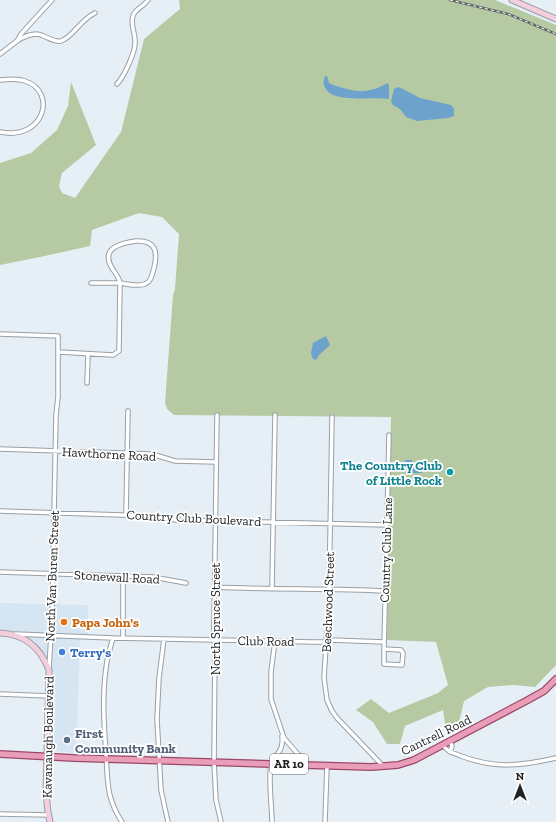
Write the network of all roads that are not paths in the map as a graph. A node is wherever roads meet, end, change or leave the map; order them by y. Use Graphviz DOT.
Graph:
graph roads {
  1 [pos="52,0"];
  2 [pos="148,0"];
  3 [pos="512,0"];
  4 [pos="95,13"];
  5 [pos="556,19"];
  6 [pos="17,41"];
  7 [pos="0,54"];
  8 [pos="0,80"];
  9 [pos="117,84"];
  10 [pos="0,132"];
  11 [pos="91,283"];
  12 [pos="120,283"];
  13 [pos="0,334"];
  14 [pos="59,352"];
  15 [pos="87,354"];
  16 [pos="87,383"];
  17 [pos="128,411"];
  18 [pos="217,415"];
  19 [pos="275,415"];
  20 [pos="332,417"];
  21 [pos="389,435"];
  22 [pos="0,449"];
  23 [pos="55,451"];
  24 [pos="127,453"];
  25 [pos="216,462"];
  26 [pos="0,511"];
  27 [pos="54,513"];
  28 [pos="126,515"];
  29 [pos="215,521"];
  30 [pos="273,522"];
  31 [pos="330,523"];
  32 [pos="387,525"];
  33 [pos="0,572"];
  34 [pos="52,574"];
  35 [pos="124,577"];
  36 [pos="186,583"];
  37 [pos="214,587"];
  38 [pos="272,589"];
  39 [pos="329,589"];
  40 [pos="385,591"];
  41 [pos="0,633"];
  42 [pos="12,634"];
  43 [pos="51,634"];
  44 [pos="113,638"];
  45 [pos="123,638"];
  46 [pos="164,639"];
  47 [pos="214,640"];
  48 [pos="274,641"];
  49 [pos="327,641"];
  50 [pos="384,642"];
  51 [pos="384,649"];
  52 [pos="49,670"];
  53 [pos="556,679"];
  54 [pos="0,694"];
  55 [pos="49,696"];
  56 [pos="282,733"];
  57 [pos="450,741"];
  58 [pos="443,745"];
  59 [pos="450,752"];
  60 [pos="0,754"];
  61 [pos="47,757"];
  62 [pos="556,758"];
  63 [pos="106,759"];
  64 [pos="159,760"];
  65 [pos="214,762"];
  66 [pos="271,763"];
  67 [pos="306,764"];
  68 [pos="327,765"];
  69 [pos="383,766"];
  70 [pos="0,814"];
  71 [pos="49,816"];
  72 [pos="50,822"];
  73 [pos="122,822"];
  74 [pos="168,822"];
  75 [pos="221,822"];
  76 [pos="272,822"];
  77 [pos="325,822"];
  1 -- 6 [label="street"];
  2 -- 9 [label="street"];
  3 -- 5 [label="street"];
  4 -- 6 [label="street"];
  6 -- 7 [label="street"];
  8 -- 10 [label="street"];
  11 -- 12 [label="street"];
  12 -- 12 [label="street"];
  12 -- 15 [label="street"];
  13 -- 14 [label="street, North Van Buren Street"];
  14 -- 15 [label="street"];
  14 -- 23 [label="street, North Van Buren Street"];
  15 -- 16 [label="street"];
  17 -- 24 [label="street"];
  18 -- 25 [label="street, North Spruce Street"];
  19 -- 30 [label="street"];
  20 -- 31 [label="street, Beechwood Street"];
  21 -- 32 [label="street, Country Club Lane"];
  22 -- 23 [label="street, Hawthorne Road"];
  23 -- 24 [label="street, Hawthorne Road"];
  23 -- 27 [label="street, North Van Buren Street"];
  24 -- 25 [label="street, Hawthorne Road"];
  24 -- 28 [label="street"];
  25 -- 29 [label="street, North Spruce Street"];
  26 -- 27 [label="street, Country Club Boulevard"];
  27 -- 28 [label="street, Country Club Boulevard"];
  27 -- 34 [label="street, North Van Buren Street"];
  28 -- 29 [label="street, Country Club Boulevard"];
  29 -- 30 [label="street, Country Club Boulevard"];
  29 -- 37 [label="street, North Spruce Street"];
  30 -- 31 [label="street, Country Club Boulevard"];
  30 -- 38 [label="street"];
  31 -- 32 [label="street, Country Club Boulevard"];
  31 -- 39 [label="street, Beechwood Street"];
  32 -- 40 [label="street, Country Club Lane"];
  33 -- 34 [label="street, Stonewall Road"];
  34 -- 35 [label="street, Stonewall Road"];
  34 -- 43 [label="street, North Van Buren Street"];
  35 -- 36 [label="street, Stonewall Road"];
  35 -- 45 [label="street"];
  37 -- 38 [label="street"];
  37 -- 47 [label="street, North Spruce Street"];
  38 -- 39 [label="street"];
  39 -- 40 [label="street"];
  39 -- 49 [label="street, Beechwood Street"];
  40 -- 50 [label="street, Country Club Lane"];
  41 -- 42 [label="street, Kavanaugh Boulevard"];
  42 -- 43 [label="street, Club Road"];
  42 -- 52 [label="street, Kavanaugh Boulevard"];
  43 -- 44 [label="street, Club Road"];
  43 -- 52 [label="street, North Van Buren Street"];
  44 -- 45 [label="street, Club Road"];
  44 -- 63 [label="street"];
  45 -- 46 [label="street, Club Road"];
  46 -- 47 [label="street, Club Road"];
  46 -- 64 [label="street"];
  47 -- 48 [label="street, Club Road"];
  47 -- 65 [label="street, North Spruce Street"];
  48 -- 49 [label="street, Club Road"];
  48 -- 56 [label="street"];
  49 -- 50 [label="street"];
  49 -- 69 [label="street, Beechwood Street"];
  50 -- 51 [label="street, Country Club Lane"];
  51 -- 51 [label="street, Country Club Lane"];
  52 -- 55 [label="street, Kavanaugh Boulevard"];
  53 -- 57 [label="main road, Cantrell Road / AR 10"];
  54 -- 55 [label="street"];
  55 -- 61 [label="street, Kavanaugh Boulevard"];
  56 -- 66 [label="street"];
  56 -- 67 [label="street"];
  57 -- 58 [label="main road, Cantrell Road / AR 10"];
  57 -- 59 [label="street"];
  58 -- 59 [label="street"];
  58 -- 69 [label="main road, Cantrell Road / AR 10"];
  59 -- 62 [label="street"];
  60 -- 61 [label="main road, Cantrell Road / AR 10"];
  61 -- 63 [label="main road, Cantrell Road / AR 10"];
  61 -- 71 [label="street, Kavanaugh Boulevard"];
  63 -- 64 [label="main road, Cantrell Road / AR 10"];
  63 -- 73 [label="street"];
  64 -- 65 [label="main road, Cantrell Road / AR 10"];
  64 -- 74 [label="street"];
  65 -- 66 [label="main road, Cantrell Road / AR 10"];
  65 -- 75 [label="street, North Spruce Street"];
  66 -- 67 [label="main road, Cantrell Road / AR 10"];
  66 -- 76 [label="street"];
  67 -- 68 [label="main road, Cantrell Road / AR 10"];
  68 -- 69 [label="main road, Cantrell Road / AR 10"];
  68 -- 77 [label="street"];
  70 -- 71 [label="street"];
  71 -- 72 [label="street, Kavanaugh Boulevard"];
}
